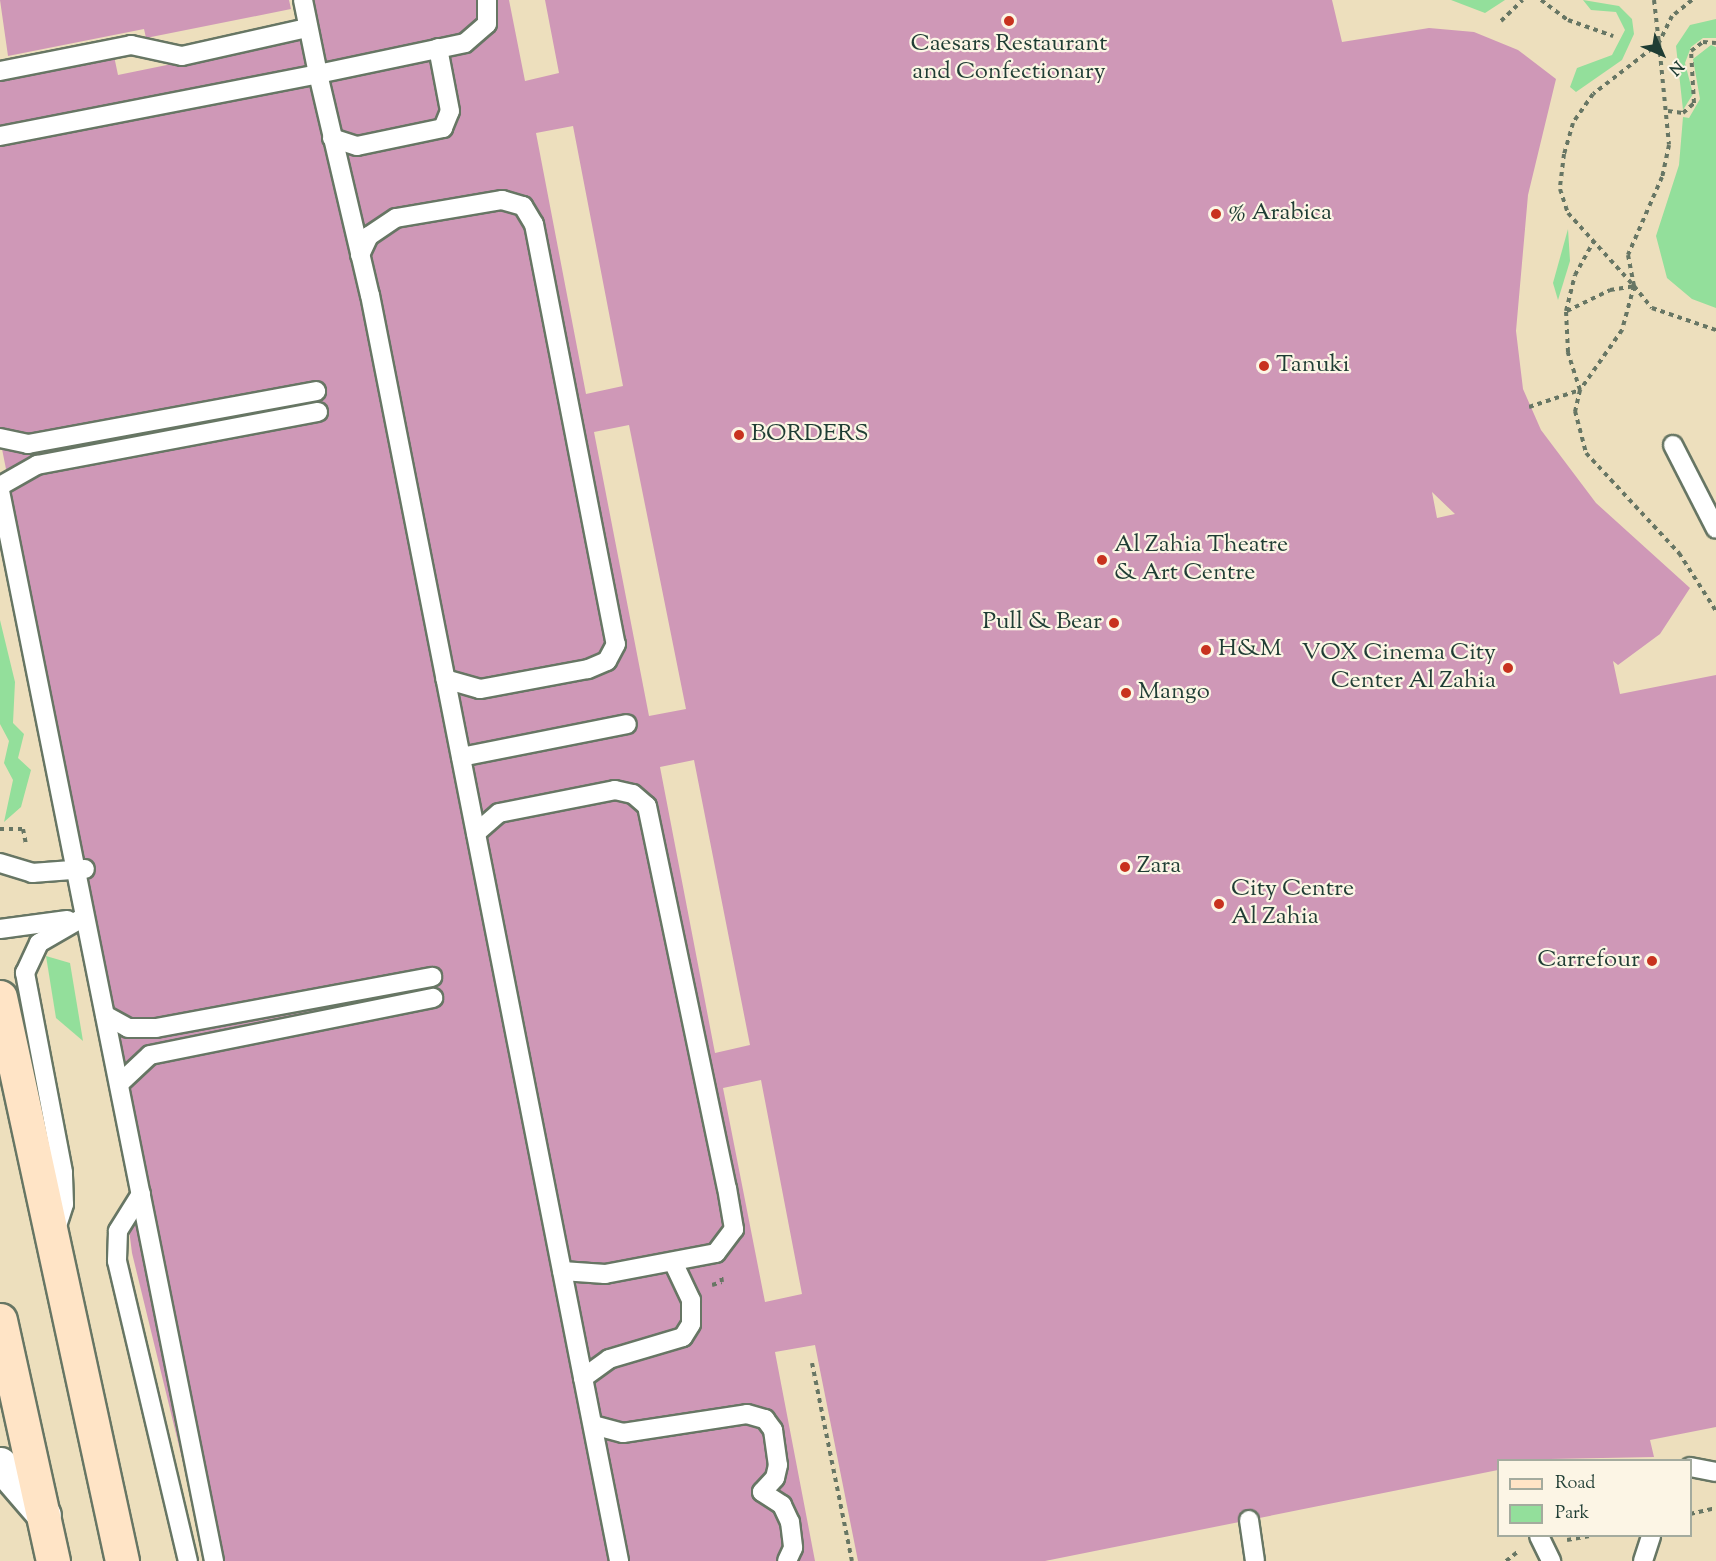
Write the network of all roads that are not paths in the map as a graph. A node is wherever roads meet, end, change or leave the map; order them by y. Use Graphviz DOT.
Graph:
graph roads {
  1 [pos="303,0"];
  2 [pos="487,0"];
  3 [pos="307,28"];
  4 [pos="438,48"];
  5 [pos="0,71"];
  6 [pos="318,74"];
  7 [pos="0,136"];
  8 [pos="332,138"];
  9 [pos="360,255"];
  10 [pos="316,391"];
  11 [pos="318,412"];
  12 [pos="0,438"];
  13 [pos="1673,445"];
  14 [pos="0,488"];
  15 [pos="1716,529"];
  16 [pos="0,542"];
  17 [pos="0,564"];
  18 [pos="445,679"];
  19 [pos="627,724"];
  20 [pos="461,757"];
  21 [pos="476,833"];
  22 [pos="0,863"];
  23 [pos="87,869"];
  24 [pos="0,929"];
  25 [pos="432,976"];
  26 [pos="0,997"];
  27 [pos="433,998"];
  28 [pos="105,1015"];
  29 [pos="119,1084"];
  30 [pos="141,1194"];
  31 [pos="54,1234"];
  32 [pos="673,1262"];
  33 [pos="562,1270"];
  34 [pos="0,1320"];
  35 [pos="583,1378"];
  36 [pos="593,1425"];
  37 [pos="0,1464"];
  38 [pos="1692,1467"];
  39 [pos="1716,1472"];
  40 [pos="44,1515"];
  41 [pos="1249,1520"];
  42 [pos="1539,1537"];
  43 [pos="1651,1537"];
  44 [pos="620,1559"];
  45 [pos="53,1561"];
  46 [pos="122,1561"];
  47 [pos="188,1561"];
  48 [pos="214,1561"];
  49 [pos="787,1561"];
  50 [pos="1256,1561"];
  51 [pos="1551,1561"];
  52 [pos="1643,1561"];
  1 -- 6 [label="lane"];
  2 -- 4 [label="lane"];
  3 -- 5 [label="lane"];
  4 -- 6 [label="lane"];
  4 -- 8 [label="lane"];
  6 -- 7 [label="lane"];
  6 -- 8 [label="lane"];
  8 -- 9 [label="lane"];
  9 -- 18 [label="lane"];
  9 -- 18 [label="lane"];
  10 -- 12 [label="lane"];
  11 -- 14 [label="lane"];
  13 -- 15 [label="lane"];
  14 -- 28 [label="lane"];
  16 -- 17 [label="lane"];
  18 -- 20 [label="lane"];
  19 -- 20 [label="lane"];
  20 -- 21 [label="lane"];
  21 -- 32 [label="lane"];
  21 -- 33 [label="lane"];
  22 -- 23 [label="lane"];
  24 -- 31 [label="lane"];
  25 -- 28 [label="lane"];
  26 -- 31 [label="street"];
  27 -- 29 [label="lane"];
  28 -- 29 [label="lane"];
  29 -- 30 [label="lane"];
  30 -- 47 [label="lane"];
  30 -- 48 [label="lane"];
  31 -- 46 [label="street"];
  32 -- 33 [label="lane"];
  32 -- 35 [label="lane"];
  33 -- 35 [label="lane"];
  34 -- 40 [label="street"];
  35 -- 36 [label="lane"];
  36 -- 44 [label="lane"];
  36 -- 49 [label="lane"];
  37 -- 40 [label="street"];
  38 -- 39 [label="lane"];
  40 -- 45 [label="street"];
  41 -- 50 [label="lane"];
  42 -- 51 [label="lane"];
  43 -- 52 [label="lane"];
}
